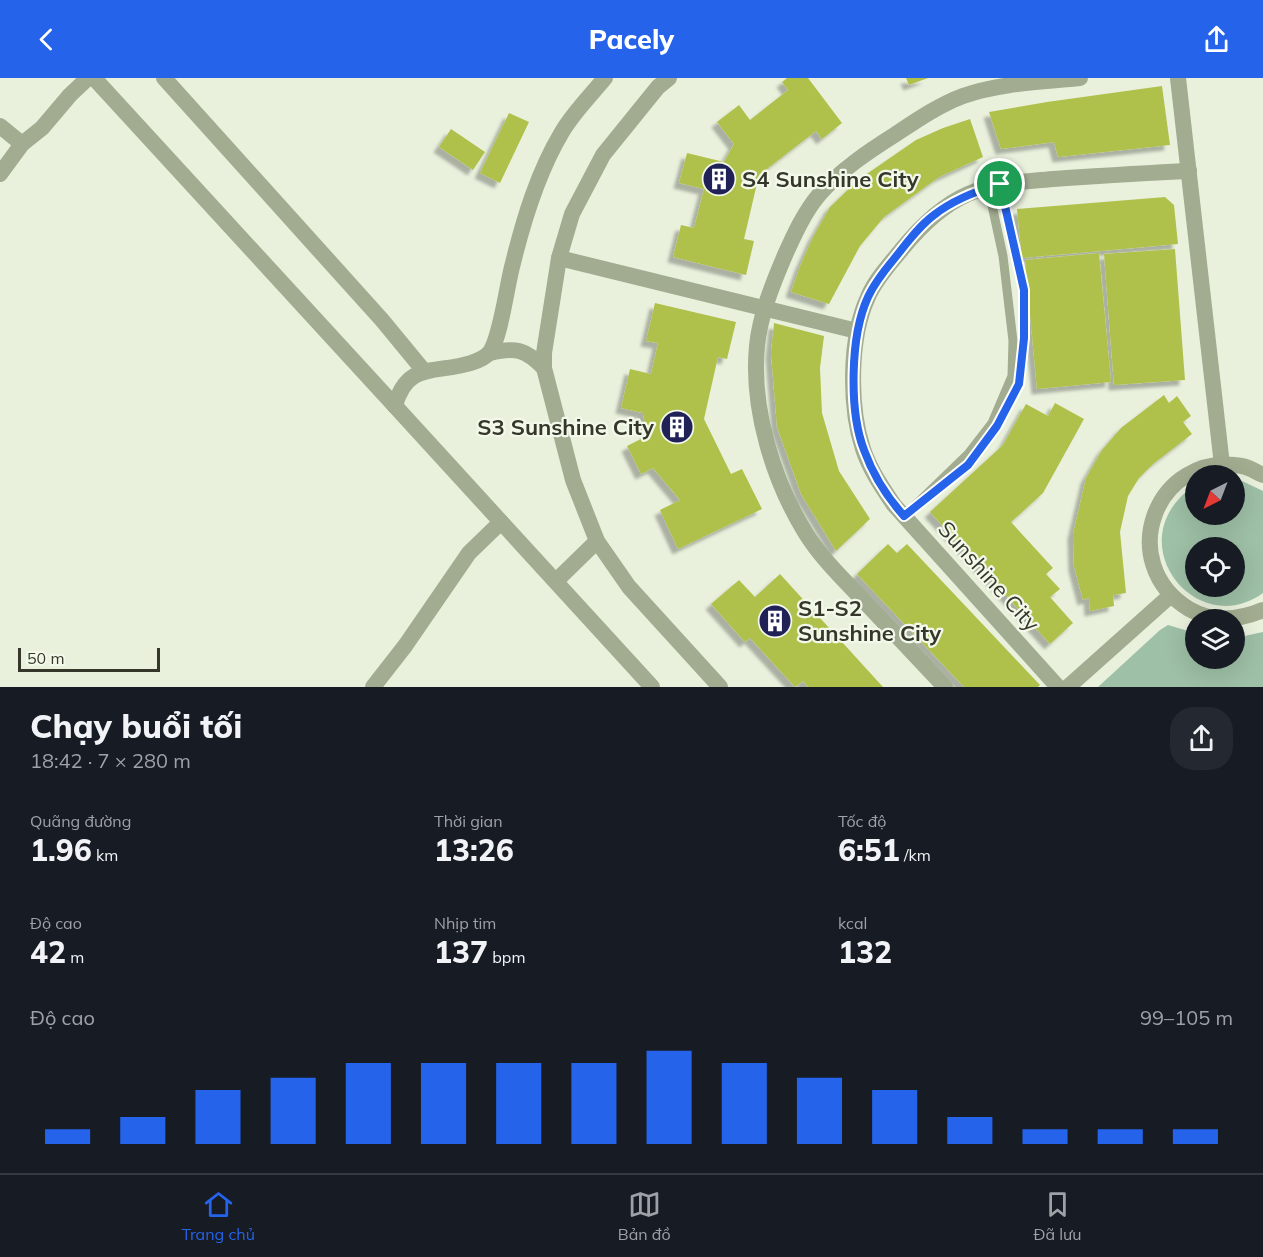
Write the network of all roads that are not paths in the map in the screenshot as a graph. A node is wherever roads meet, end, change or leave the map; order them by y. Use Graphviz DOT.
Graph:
graph roads {
  1 [pos="88,78"];
  2 [pos="94,78"];
  3 [pos="164,78"];
  4 [pos="605,78"];
  5 [pos="669,78"];
  6 [pos="1080,78"];
  7 [pos="1178,78"];
  8 [pos="0,126"];
  9 [pos="22,144"];
  10 [pos="1189,171"];
  11 [pos="0,174"];
  12 [pos="988,188"];
  13 [pos="559,258"];
  14 [pos="765,309"];
  15 [pos="857,331"];
  16 [pos="489,353"];
  17 [pos="544,368"];
  18 [pos="424,371"];
  19 [pos="395,406"];
  20 [pos="1222,465"];
  21 [pos="1245,467"];
  22 [pos="1263,475"];
  23 [pos="1185,477"];
  24 [pos="904,516"];
  25 [pos="501,522"];
  26 [pos="597,541"];
  27 [pos="556,581"];
  28 [pos="1171,595"];
  29 [pos="1263,610"];
  30 [pos="373,687"];
  31 [pos="652,687"];
  32 [pos="720,687"];
  33 [pos="945,687"];
  34 [pos="1058,687"];
  35 [pos="1068,687"];
  1 -- 9 [label="street"];
  2 -- 19 [label="street"];
  3 -- 18 [label="street"];
  4 -- 16 [label="street"];
  5 -- 13 [label="street"];
  6 -- 14 [label="street"];
  7 -- 10 [label="street"];
  8 -- 9 [label="street"];
  9 -- 11 [label="street"];
  10 -- 12 [label="street, Sunshine City"];
  10 -- 20 [label="street"];
  12 -- 15 [label="street, Sunshine City"];
  12 -- 24 [label="lane"];
  13 -- 14 [label="street"];
  13 -- 17 [label="street"];
  14 -- 15 [label="street"];
  14 -- 33 [label="street"];
  15 -- 24 [label="street, Sunshine City"];
  16 -- 17 [label="street"];
  16 -- 18 [label="street"];
  17 -- 26 [label="street"];
  18 -- 19 [label="street"];
  19 -- 25 [label="street"];
  21 -- 22 [label="street"];
  23 -- 28 [label="street"];
  24 -- 34 [label="street, Sunshine City"];
  25 -- 27 [label="street"];
  25 -- 30 [label="street"];
  26 -- 27 [label="street"];
  26 -- 32 [label="street"];
  27 -- 31 [label="street"];
  28 -- 29 [label="street"];
  28 -- 35 [label="street"];
}
